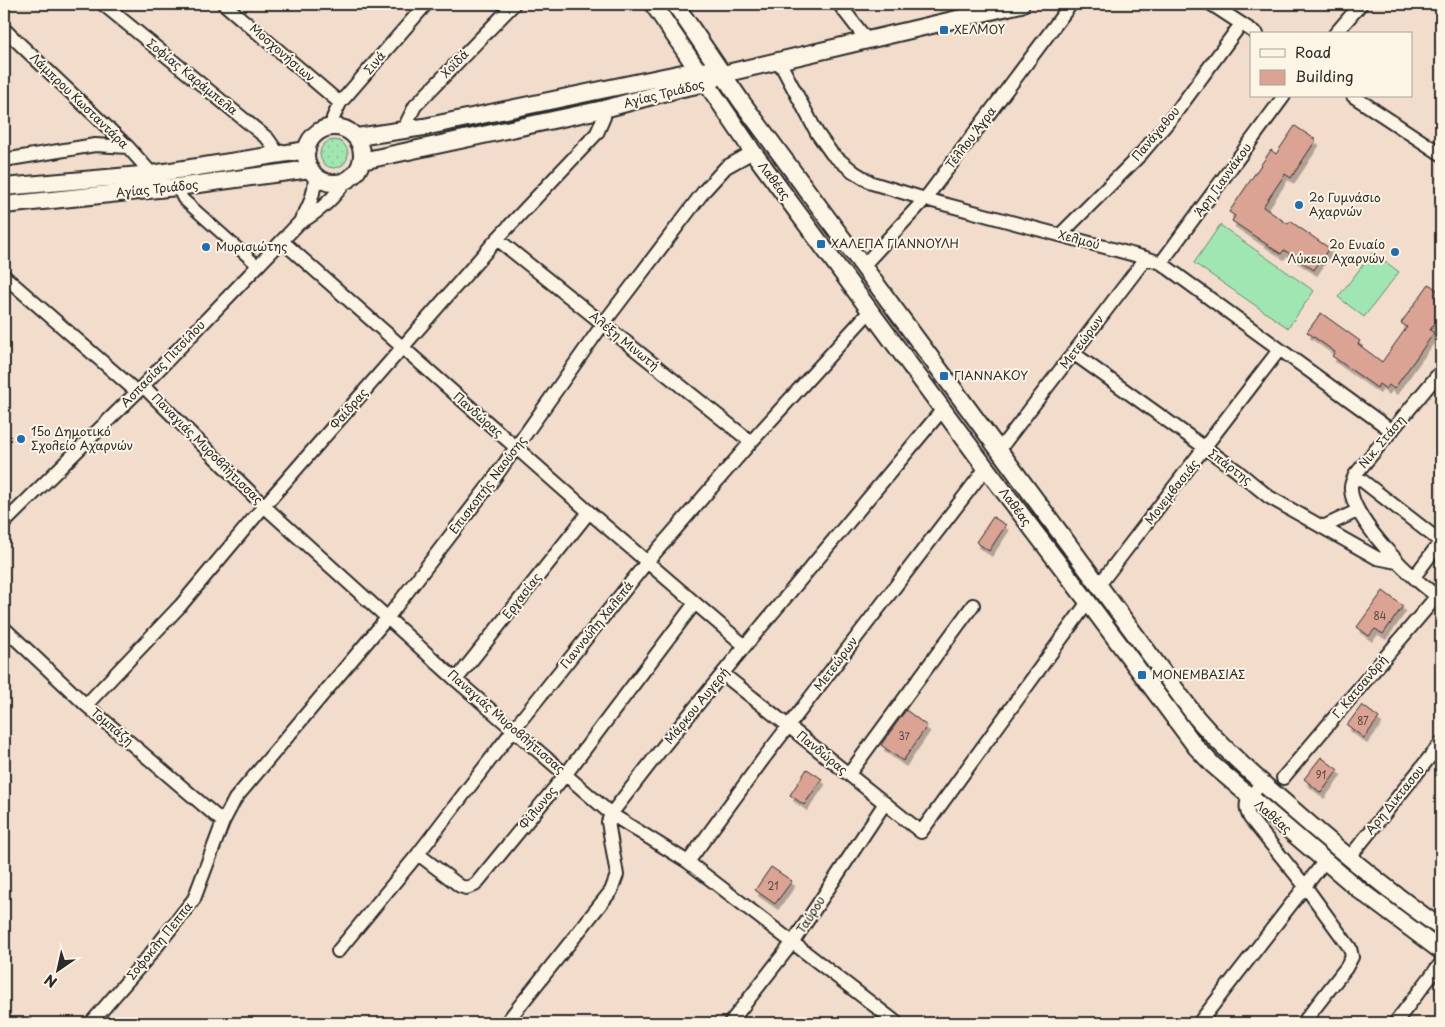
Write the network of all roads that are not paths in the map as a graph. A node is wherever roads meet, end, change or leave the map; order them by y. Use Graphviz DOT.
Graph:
graph roads {
  1 [pos="103,4"];
  2 [pos="224,4"];
  3 [pos="426,4"];
  4 [pos="514,4"];
  5 [pos="653,4"];
  6 [pos="675,4"];
  7 [pos="839,4"];
  8 [pos="1021,4"];
  9 [pos="1071,4"];
  10 [pos="1211,4"];
  11 [pos="1361,4"];
  12 [pos="1242,24"];
  13 [pos="4,29"];
  14 [pos="1254,32"];
  15 [pos="1337,32"];
  16 [pos="866,39"];
  17 [pos="779,61"];
  18 [pos="698,70"];
  19 [pos="723,74"];
  20 [pos="708,83"];
  21 [pos="1283,98"];
  22 [pos="1356,98"];
  23 [pos="340,103"];
  24 [pos="604,109"];
  25 [pos="333,126"];
  26 [pos="407,130"];
  27 [pos="357,137"];
  28 [pos="128,147"];
  29 [pos="306,150"];
  30 [pos="753,152"];
  31 [pos="276,154"];
  32 [pos="1441,154"];
  33 [pos="4,160"];
  34 [pos="362,161"];
  35 [pos="174,171"];
  36 [pos="312,172"];
  37 [pos="152,174"];
  38 [pos="346,180"];
  39 [pos="4,187"];
  40 [pos="178,187"];
  41 [pos="925,200"];
  42 [pos="4,205"];
  43 [pos="298,223"];
  44 [pos="1060,235"];
  45 [pos="497,239"];
  46 [pos="282,241"];
  47 [pos="1146,258"];
  48 [pos="1161,263"];
  49 [pos="258,266"];
  50 [pos="864,266"];
  51 [pos="4,276"];
  52 [pos="870,311"];
  53 [pos="603,324"];
  54 [pos="402,348"];
  55 [pos="1279,350"];
  56 [pos="1073,353"];
  57 [pos="1441,371"];
  58 [pos="140,389"];
  59 [pos="943,409"];
  60 [pos="1392,431"];
  61 [pos="751,442"];
  62 [pos="516,448"];
  63 [pos="1205,448"];
  64 [pos="999,450"];
  65 [pos="986,468"];
  66 [pos="1355,475"];
  67 [pos="264,506"];
  68 [pos="1357,511"];
  69 [pos="589,512"];
  70 [pos="4,523"];
  71 [pos="1323,527"];
  72 [pos="1441,541"];
  73 [pos="647,562"];
  74 [pos="1397,562"];
  75 [pos="1414,576"];
  76 [pos="1099,585"];
  77 [pos="1439,597"];
  78 [pos="1088,602"];
  79 [pos="695,603"];
  80 [pos="973,605"];
  81 [pos="388,617"];
  82 [pos="4,628"];
  83 [pos="745,646"];
  84 [pos="723,674"];
  85 [pos="456,680"];
  86 [pos="86,705"];
  87 [pos="788,726"];
  88 [pos="513,730"];
  89 [pos="1441,743"];
  90 [pos="566,774"];
  91 [pos="849,774"];
  92 [pos="1283,778"];
  93 [pos="1262,783"];
  94 [pos="1250,797"];
  95 [pos="885,803"];
  96 [pos="611,814"];
  97 [pos="223,822"];
  98 [pos="418,854"];
  99 [pos="1349,858"];
  100 [pos="688,862"];
  101 [pos="1324,862"];
  102 [pos="1305,886"];
  103 [pos="1441,928"];
  104 [pos="793,942"];
  105 [pos="338,951"];
  106 [pos="1441,951"];
  107 [pos="1441,963"];
  108 [pos="91,1023"];
  109 [pos="506,1023"];
  110 [pos="730,1023"];
  111 [pos="898,1023"];
  112 [pos="1199,1023"];
  113 [pos="1303,1023"];
  114 [pos="1395,1023"];
  1 -- 31 [label="street, Σοφίας Καράμπελα"];
  2 -- 23 [label="street, Μοσχονήσιων"];
  3 -- 23 [label="street, Σινά"];
  4 -- 26 [label="street, Χοϊδά"];
  5 -- 18 [label="street, Λαθέας"];
  6 -- 19 [label="street, Λαθέας"];
  7 -- 16 [label="street"];
  8 -- 16 [label="street, Αγίας Τριάδος"];
  9 -- 41 [label="street, Τέλλου Άγρα"];
  10 -- 12 [label="street"];
  11 -- 15 [label="street"];
  12 -- 14 [label="street"];
  12 -- 44 [label="street, Πανάγαθου"];
  13 -- 28 [label="street, Λάμπρου Κωσταντάρα"];
  16 -- 17 [label="street, Αγίας Τριάδος"];
  17 -- 19 [label="street, Αγίας Τριάδος"];
  17 -- 41 [label="street, Χελμού"];
  18 -- 19 [label="street"];
  18 -- 20 [label="street, Λαθέας"];
  18 -- 26 [label="street, Αγίας Τριάδος"];
  19 -- 20 [label="street, Αγίας Τριάδος"];
  19 -- 50 [label="street, Λαθέας"];
  20 -- 24 [label="street, Αγίας Τριάδος"];
  20 -- 30 [label="street, Λαθέας"];
  21 -- 48 [label="street, Άρη Γιαννάκου"];
  22 -- 32 [label="street"];
  23 -- 25 [label="street, Σινά"];
  24 -- 34 [label="street, Αγίας Τριάδος"];
  24 -- 45 [label="street, Φαίδρας"];
  25 -- 27 [label="street"];
  25 -- 29 [label="street"];
  26 -- 27 [label="street, Αγίας Τριάδος"];
  27 -- 34 [label="street"];
  28 -- 33 [label="street"];
  28 -- 37 [label="street, Λάμπρου Κωσταντάρα"];
  29 -- 31 [label="street, Αγίας Τριάδος"];
  29 -- 36 [label="street"];
  30 -- 52 [label="street, Λαθέας"];
  30 -- 53 [label="street, Επισκοπής Ναούσης"];
  31 -- 35 [label="street, Αγίας Τριάδος"];
  34 -- 38 [label="street"];
  35 -- 37 [label="street, Αγίας Τριάδος"];
  35 -- 40 [label="street"];
  36 -- 38 [label="street, Αγίας Τριάδος"];
  36 -- 40 [label="street, Αγίας Τριάδος"];
  36 -- 43 [label="street, Ασπασίας Πιτσίλου"];
  37 -- 39 [label="street, Αγίας Τριάδος"];
  38 -- 43 [label="street, Ασπασίας Πιτσίλου"];
  40 -- 42 [label="street, Αγίας Τριάδος"];
  40 -- 49 [label="street"];
  41 -- 44 [label="street, Χελμού"];
  41 -- 50 [label="street, Τέλλου Άγρα"];
  43 -- 46 [label="street, Ασπασίας Πιτσίλου"];
  44 -- 47 [label="street, Χελμού"];
  45 -- 53 [label="street, Αλέξη Μινωτή"];
  45 -- 54 [label="street, Φαίδρας"];
  46 -- 49 [label="street, Ασπασίας Πιτσίλου"];
  46 -- 54 [label="street, Πανδώρας"];
  47 -- 48 [label="street, Χελμού"];
  47 -- 56 [label="street, Μετεώρων"];
  48 -- 55 [label="street, Χελμού"];
  49 -- 58 [label="street, Ασπασίας Πιτσίλου"];
  50 -- 64 [label="street, Λαθέας"];
  51 -- 58 [label="street, Παναγιάς Μυροβλήτισσας"];
  52 -- 59 [label="street, Λαθέας"];
  52 -- 61 [label="street, Γιαννούλη Χαλεπά"];
  53 -- 61 [label="street, Αλέξη Μινωτή"];
  53 -- 62 [label="street, Επισκοπής Ναούσης"];
  54 -- 62 [label="street, Πανδώρας"];
  54 -- 67 [label="street, Φαίδρας"];
  55 -- 60 [label="street, Χελμού"];
  55 -- 63 [label="street, Μονεμβασιάς"];
  56 -- 63 [label="street, Σπάρτης"];
  56 -- 64 [label="street, Μετεώρων"];
  57 -- 60 [label="street, Νικ. Στάση"];
  58 -- 67 [label="street, Παναγιάς Μυροβλήτισσας"];
  58 -- 70 [label="street, Ασπασίας Πιτσίλου"];
  59 -- 65 [label="street, Λαθέας"];
  59 -- 83 [label="street, Μάρκου Αυγερή"];
  60 -- 66 [label="street, Νικ. Στάση"];
  61 -- 73 [label="street, Γιαννούλη Χαλεπά"];
  62 -- 69 [label="street, Πανδώρας"];
  62 -- 81 [label="street, Επισκοπής Ναούσης"];
  63 -- 71 [label="street, Σπάρτης"];
  63 -- 76 [label="street, Μονεμβασιάς"];
  64 -- 76 [label="street, Λαθέας"];
  65 -- 78 [label="street, Λαθέας"];
  65 -- 87 [label="street, Μετεώρων"];
  66 -- 68 [label="street"];
  66 -- 72 [label="street, Νικ. Στάση"];
  67 -- 81 [label="street, Παναγιάς Μυροβλήτισσας"];
  67 -- 86 [label="street, Φαίδρας"];
  68 -- 71 [label="street"];
  68 -- 74 [label="street"];
  69 -- 73 [label="street, Πανδώρας"];
  69 -- 85 [label="street, Εργασίας"];
  71 -- 74 [label="street, Σπάρτης"];
  72 -- 75 [label="street"];
  73 -- 79 [label="street, Πανδώρας"];
  73 -- 88 [label="street, Γιαννούλη Χαλεπά"];
  74 -- 75 [label="street"];
  75 -- 77 [label="street"];
  76 -- 93 [label="street, Λαθέας"];
  77 -- 92 [label="street, Γ. Κατσανδρή"];
  78 -- 94 [label="street, Λαθέας"];
  78 -- 95 [label="street, Πανδώρας"];
  79 -- 83 [label="street, Πανδώρας"];
  79 -- 90 [label="street, Φίλωνος"];
  80 -- 91 [label="street"];
  81 -- 85 [label="street, Παναγιάς Μυροβλήτισσας"];
  81 -- 97 [label="street, Επισκοπής Ναούσης"];
  82 -- 86 [label="street, Τομπάζη"];
  83 -- 84 [label="street, Μάρκου Αυγερή"];
  84 -- 87 [label="street, Πανδώρας"];
  84 -- 96 [label="street, Μάρκου Αυγερή"];
  85 -- 88 [label="street, Παναγιάς Μυροβλήτισσας"];
  86 -- 97 [label="street, Τομπάζη"];
  87 -- 91 [label="street, Πανδώρας"];
  87 -- 100 [label="street, Μετεώρων"];
  88 -- 90 [label="street, Παναγιάς Μυροβλήτισσας"];
  88 -- 98 [label="street, Γιαννούλη Χαλεπά"];
  89 -- 99 [label="street, Αρη Δικτασου"];
  90 -- 96 [label="street, Παναγιάς Μυροβλήτισσας"];
  90 -- 98 [label="street, Φίλωνος"];
  91 -- 95 [label="street, Πανδώρας"];
  93 -- 94 [label="street"];
  93 -- 99 [label="street, Λαθέας"];
  94 -- 101 [label="street, Λαθέας"];
  94 -- 102 [label="street"];
  95 -- 104 [label="street, Ταύρου"];
  96 -- 100 [label="street, Παναγιάς Μυροβλήτισσας"];
  96 -- 109 [label="street"];
  97 -- 108 [label="street, Σοφοκλη Πεππα"];
  98 -- 105 [label="street, Γιαννούλη Χαλεπά"];
  99 -- 103 [label="street, Λαθέας"];
  100 -- 104 [label="street, Παναγιάς Μυροβλήτισσας"];
  101 -- 102 [label="street"];
  101 -- 106 [label="street, Λαθέας"];
  102 -- 112 [label="street"];
  102 -- 113 [label="street"];
  104 -- 110 [label="street, Ταύρου"];
  104 -- 111 [label="street, Παναγιάς Μυροβλήτισσας"];
  107 -- 114 [label="street"];
}
